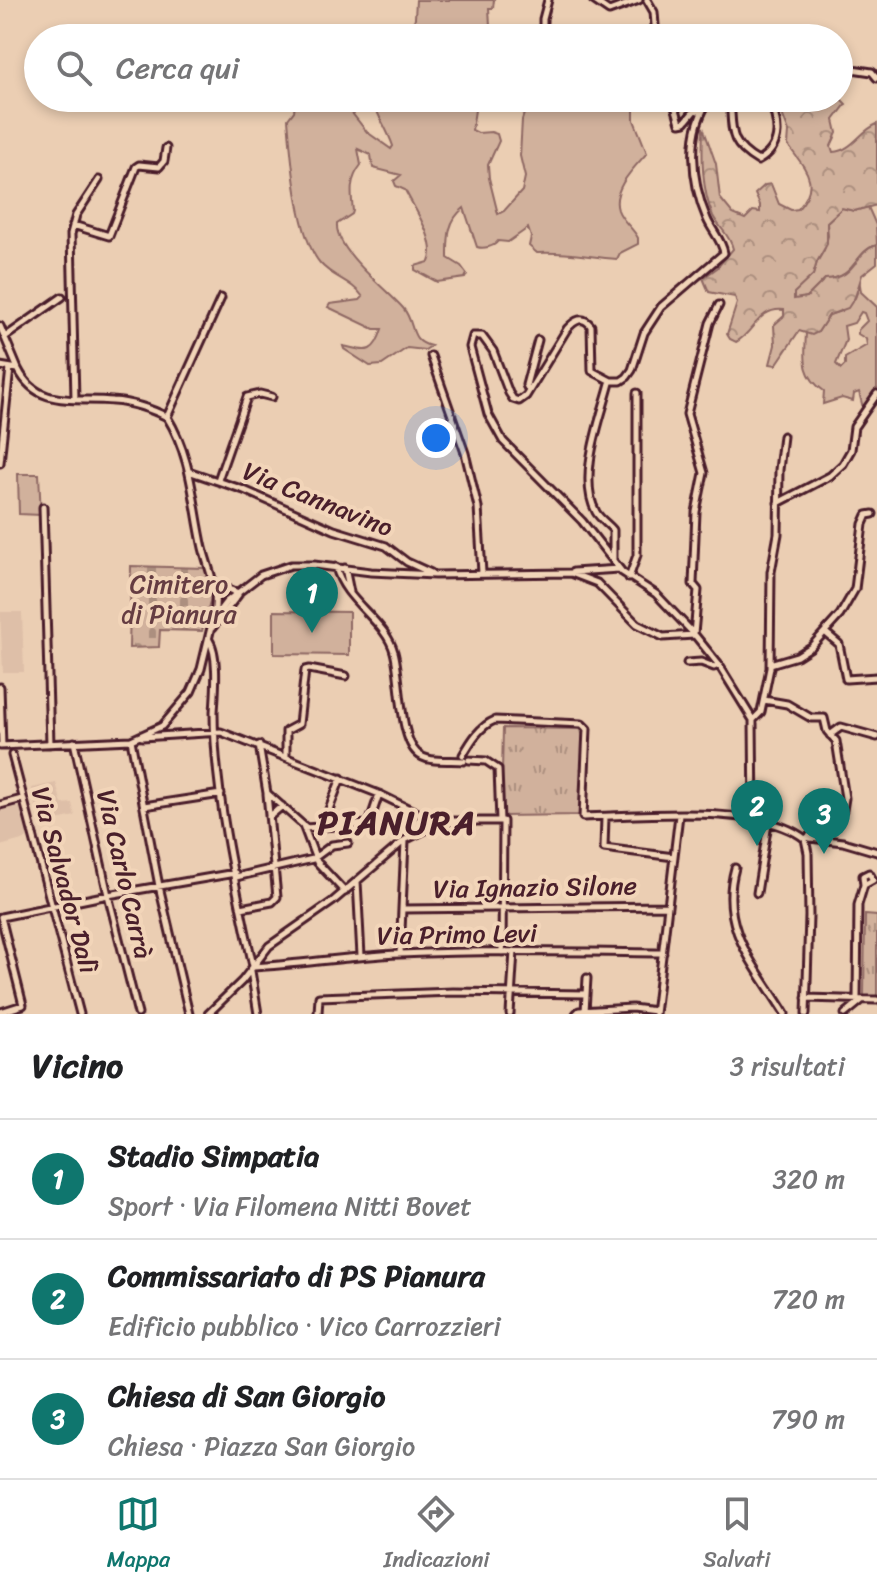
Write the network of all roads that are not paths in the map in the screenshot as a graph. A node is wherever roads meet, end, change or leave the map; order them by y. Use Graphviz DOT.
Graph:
graph roads {
  1 [pos="548,0"];
  2 [pos="593,0"];
  3 [pos="639,0"];
  4 [pos="647,0"];
  5 [pos="543,24"];
  6 [pos="655,24"];
  7 [pos="853,69"];
  8 [pos="877,78"];
  9 [pos="677,112"];
  10 [pos="693,112"];
  11 [pos="701,112"];
  12 [pos="730,112"];
  13 [pos="775,112"];
  14 [pos="166,148"];
  15 [pos="99,180"];
  16 [pos="73,225"];
  17 [pos="62,297"];
  18 [pos="221,298"];
  19 [pos="719,305"];
  20 [pos="0,326"];
  21 [pos="5,337"];
  22 [pos="538,340"];
  23 [pos="431,356"];
  24 [pos="0,366"];
  25 [pos="10,368"];
  26 [pos="18,369"];
  27 [pos="610,383"];
  28 [pos="529,391"];
  29 [pos="637,393"];
  30 [pos="877,394"];
  31 [pos="3,396"];
  32 [pos="272,397"];
  33 [pos="75,399"];
  34 [pos="167,417"];
  35 [pos="783,436"];
  36 [pos="0,463"];
  37 [pos="190,472"];
  38 [pos="218,480"];
  39 [pos="778,503"];
  40 [pos="43,507"];
  41 [pos="873,514"];
  42 [pos="613,560"];
  43 [pos="336,567"];
  44 [pos="345,568"];
  45 [pos="620,569"];
  46 [pos="482,573"];
  47 [pos="571,573"];
  48 [pos="435,575"];
  49 [pos="629,578"];
  50 [pos="213,583"];
  51 [pos="237,593"];
  52 [pos="350,593"];
  53 [pos="217,595"];
  54 [pos="226,602"];
  55 [pos="215,620"];
  56 [pos="826,633"];
  57 [pos="695,634"];
  58 [pos="208,640"];
  59 [pos="687,663"];
  60 [pos="770,664"];
  61 [pos="719,665"];
  62 [pos="346,676"];
  63 [pos="877,677"];
  64 [pos="0,687"];
  65 [pos="764,700"];
  66 [pos="753,720"];
  67 [pos="152,731"];
  68 [pos="215,731"];
  69 [pos="830,735"];
  70 [pos="140,737"];
  71 [pos="159,737"];
  72 [pos="877,737"];
  73 [pos="131,740"];
  74 [pos="74,742"];
  75 [pos="50,744"];
  76 [pos="259,745"];
  77 [pos="1,746"];
  78 [pos="12,755"];
  79 [pos="286,756"];
  80 [pos="465,758"];
  81 [pos="341,778"];
  82 [pos="267,793"];
  83 [pos="221,794"];
  84 [pos="379,794"];
  85 [pos="22,799"];
  86 [pos="0,805"];
  87 [pos="144,806"];
  88 [pos="282,806"];
  89 [pos="679,815"];
  90 [pos="269,817"];
  91 [pos="605,817"];
  92 [pos="754,819"];
  93 [pos="502,821"];
  94 [pos="765,822"];
  95 [pos="438,823"];
  96 [pos="323,825"];
  97 [pos="304,828"];
  98 [pos="805,839"];
  99 [pos="405,840"];
  100 [pos="348,843"];
  101 [pos="877,852"];
  102 [pos="674,857"];
  103 [pos="316,858"];
  104 [pos="276,868"];
  105 [pos="735,868"];
  106 [pos="235,875"];
  107 [pos="357,881"];
  108 [pos="864,885"];
  109 [pos="159,886"];
  110 [pos="345,892"];
  111 [pos="757,893"];
  112 [pos="108,895"];
  113 [pos="51,906"];
  114 [pos="668,906"];
  115 [pos="241,908"];
  116 [pos="502,908"];
  117 [pos="403,909"];
  118 [pos="514,951"];
  119 [pos="502,952"];
  120 [pos="663,953"];
  121 [pos="400,954"];
  122 [pos="361,956"];
  123 [pos="252,969"];
  124 [pos="587,978"];
  125 [pos="511,992"];
  126 [pos="586,994"];
  127 [pos="806,998"];
  128 [pos="860,999"];
  129 [pos="877,1000"];
  130 [pos="585,1011"];
  131 [pos="1,1012"];
  132 [pos="655,1012"];
  133 [pos="318,1013"];
  134 [pos="80,1014"];
  135 [pos="138,1014"];
  136 [pos="189,1014"];
  137 [pos="208,1014"];
  138 [pos="258,1014"];
  139 [pos="510,1014"];
  140 [pos="576,1014"];
  141 [pos="785,1014"];
  142 [pos="806,1014"];
  143 [pos="845,1014"];
  1 -- 5 [label="street"];
  2 -- 3 [label="street"];
  4 -- 6 [label="street"];
  7 -- 8 [label="street"];
  9 -- 10 [label="street"];
  11 -- 28 [label="street"];
  12 -- 13 [label="street"];
  14 -- 16 [label="street"];
  15 -- 16 [label="street"];
  16 -- 33 [label="street"];
  17 -- 21 [label="street"];
  18 -- 34 [label="street"];
  19 -- 57 [label="street"];
  20 -- 21 [label="street"];
  21 -- 26 [label="street"];
  22 -- 28 [label="street"];
  23 -- 46 [label="street"];
  24 -- 25 [label="street"];
  25 -- 26 [label="street"];
  25 -- 31 [label="street"];
  26 -- 33 [label="street"];
  27 -- 42 [label="street"];
  28 -- 42 [label="street"];
  29 -- 49 [label="street"];
  30 -- 39 [label="street"];
  31 -- 36 [label="street"];
  32 -- 38 [label="street"];
  33 -- 34 [label="street"];
  34 -- 37 [label="street"];
  35 -- 39 [label="street"];
  37 -- 38 [label="street, Via Cannavino"];
  37 -- 50 [label="street"];
  38 -- 48 [label="street, Via Cannavino"];
  39 -- 60 [label="street"];
  40 -- 75 [label="street"];
  41 -- 56 [label="street"];
  42 -- 45 [label="street"];
  43 -- 44 [label="street"];
  43 -- 51 [label="street"];
  43 -- 52 [label="street"];
  44 -- 48 [label="street"];
  44 -- 52 [label="street"];
  45 -- 47 [label="street"];
  45 -- 49 [label="street"];
  46 -- 47 [label="street"];
  46 -- 48 [label="street"];
  47 -- 57 [label="street"];
  49 -- 57 [label="street"];
  50 -- 51 [label="street"];
  50 -- 53 [label="street"];
  51 -- 54 [label="street"];
  51 -- 55 [label="street"];
  52 -- 80 [label="street"];
  53 -- 54 [label="street"];
  53 -- 55 [label="street"];
  54 -- 55 [label="street"];
  55 -- 58 [label="street"];
  56 -- 60 [label="street"];
  56 -- 63 [label="street"];
  57 -- 61 [label="street"];
  58 -- 67 [label="street"];
  58 -- 68 [label="street"];
  59 -- 61 [label="street"];
  60 -- 65 [label="street"];
  61 -- 66 [label="street"];
  62 -- 79 [label="street"];
  64 -- 77 [label="street"];
  65 -- 66 [label="street"];
  65 -- 69 [label="street"];
  66 -- 92 [label="street"];
  67 -- 70 [label="street"];
  67 -- 71 [label="street"];
  68 -- 71 [label="street"];
  68 -- 76 [label="street"];
  68 -- 83 [label="street"];
  69 -- 72 [label="street"];
  69 -- 98 [label="street"];
  70 -- 71 [label="street"];
  70 -- 73 [label="street"];
  73 -- 74 [label="street"];
  73 -- 87 [label="street"];
  74 -- 75 [label="street"];
  74 -- 112 [label="street, Via Carlo Carrà"];
  75 -- 77 [label="street"];
  76 -- 79 [label="street"];
  76 -- 82 [label="street"];
  78 -- 85 [label="street, Via Salvador Dalì"];
  79 -- 81 [label="street"];
  80 -- 91 [label="street"];
  80 -- 93 [label="street"];
  81 -- 84 [label="street"];
  81 -- 96 [label="street"];
  82 -- 88 [label="street"];
  82 -- 90 [label="street"];
  83 -- 87 [label="street"];
  83 -- 106 [label="street"];
  84 -- 95 [label="street"];
  84 -- 96 [label="street"];
  85 -- 86 [label="street"];
  85 -- 113 [label="street, Via Salvador Dalì"];
  87 -- 109 [label="street"];
  88 -- 90 [label="street"];
  88 -- 97 [label="street"];
  89 -- 91 [label="street"];
  89 -- 92 [label="street"];
  89 -- 102 [label="street"];
  90 -- 104 [label="street"];
  91 -- 102 [label="street"];
  92 -- 94 [label="street"];
  93 -- 95 [label="street"];
  93 -- 116 [label="street"];
  94 -- 98 [label="street"];
  94 -- 111 [label="street"];
  95 -- 99 [label="street"];
  96 -- 97 [label="street"];
  97 -- 103 [label="street"];
  98 -- 101 [label="street"];
  98 -- 127 [label="street"];
  99 -- 107 [label="street"];
  99 -- 117 [label="street"];
  100 -- 103 [label="street"];
  102 -- 114 [label="street"];
  103 -- 104 [label="street"];
  103 -- 110 [label="street"];
  104 -- 106 [label="street"];
  104 -- 115 [label="street"];
  105 -- 141 [label="street"];
  106 -- 109 [label="street"];
  106 -- 115 [label="street"];
  107 -- 110 [label="street"];
  107 -- 122 [label="street"];
  108 -- 128 [label="street"];
  109 -- 112 [label="street"];
  109 -- 136 [label="street"];
  110 -- 123 [label="street"];
  112 -- 113 [label="street"];
  112 -- 135 [label="street, Via Carlo Carrà"];
  113 -- 131 [label="street"];
  113 -- 134 [label="street, Via Salvador Dalì"];
  114 -- 116 [label="street, Via Ignazio Silone"];
  114 -- 120 [label="street"];
  115 -- 123 [label="street"];
  116 -- 117 [label="street, Via Ignazio Silone"];
  116 -- 119 [label="street"];
  117 -- 121 [label="street"];
  118 -- 119 [label="street, Via Primo Levi"];
  118 -- 120 [label="street, Via Primo Levi"];
  118 -- 125 [label="street"];
  119 -- 121 [label="street, Via Primo Levi"];
  120 -- 132 [label="street"];
  121 -- 122 [label="street, Via Primo Levi"];
  122 -- 123 [label="street, Via Primo Levi"];
  123 -- 137 [label="street"];
  123 -- 138 [label="street"];
  124 -- 126 [label="street"];
  125 -- 126 [label="street"];
  125 -- 133 [label="street"];
  125 -- 139 [label="street"];
  126 -- 130 [label="street"];
  127 -- 128 [label="street"];
  127 -- 142 [label="street"];
  128 -- 129 [label="street"];
  128 -- 143 [label="street"];
  130 -- 132 [label="street"];
  130 -- 140 [label="street"];
}
